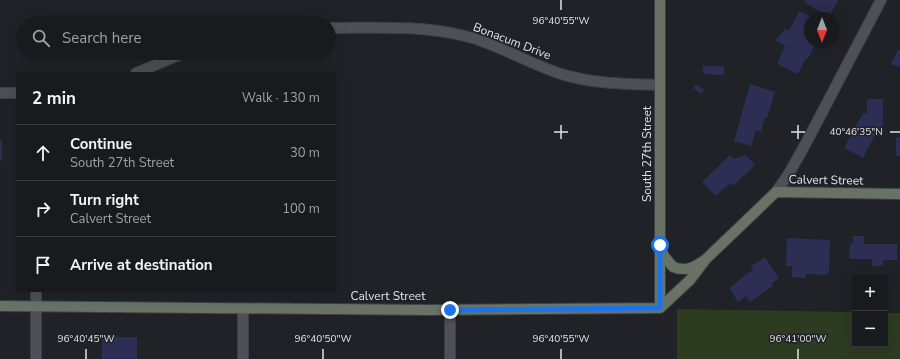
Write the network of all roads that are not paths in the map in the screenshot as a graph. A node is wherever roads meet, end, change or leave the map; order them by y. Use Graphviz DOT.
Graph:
graph roads {
  1 [pos="660,0"];
  2 [pos="881,0"];
  3 [pos="336,28"];
  4 [pos="167,60"];
  5 [pos="138,72"];
  6 [pos="660,85"];
  7 [pos="0,93"];
  8 [pos="16,93"];
  9 [pos="776,192"];
  10 [pos="900,194"];
  11 [pos="660,245"];
  12 [pos="706,259"];
  13 [pos="36,292"];
  14 [pos="0,306"];
  15 [pos="36,307"];
  16 [pos="243,308"];
  17 [pos="660,308"];
  18 [pos="450,310"];
  19 [pos="36,359"];
  20 [pos="243,359"];
  21 [pos="450,359"];
  1 -- 6 [label="street, South 27th Street"];
  2 -- 9 [label="street"];
  3 -- 6 [label="street, Bonacum Drive"];
  4 -- 5 [label="street"];
  6 -- 11 [label="street, South 27th Street"];
  7 -- 8 [label="street"];
  9 -- 10 [label="street, Calvert Street"];
  9 -- 12 [label="street, Calvert Street"];
  11 -- 12 [label="street, Calvert Street"];
  11 -- 17 [label="street, South 27th Street"];
  12 -- 17 [label="street, Calvert Street"];
  13 -- 15 [label="street"];
  14 -- 15 [label="street, Calvert Street"];
  15 -- 16 [label="street, Calvert Street"];
  15 -- 19 [label="street"];
  16 -- 18 [label="street, Calvert Street"];
  16 -- 20 [label="street"];
  17 -- 18 [label="street, Calvert Street"];
  18 -- 21 [label="street"];
}
